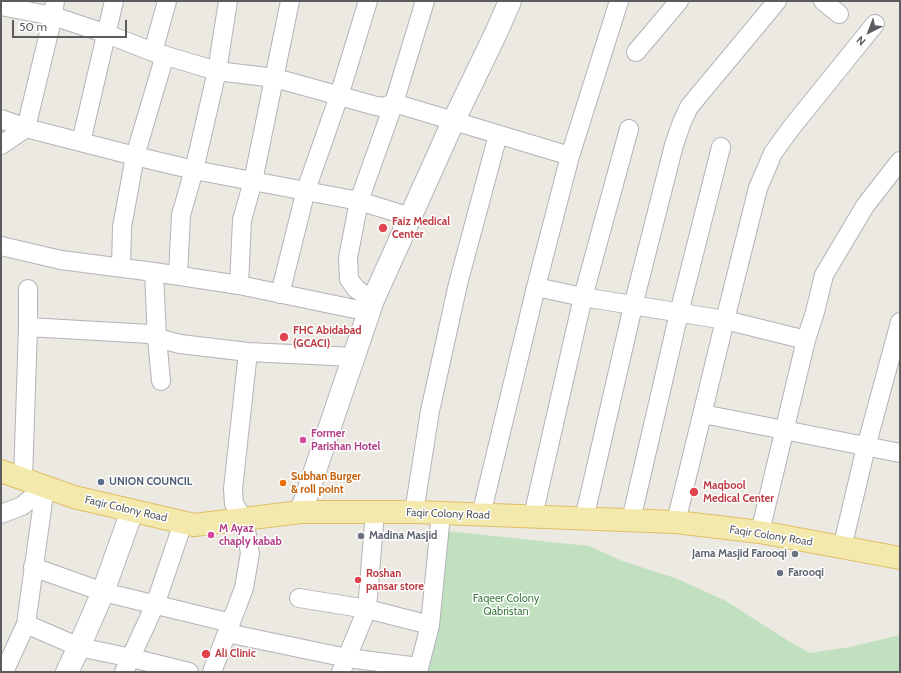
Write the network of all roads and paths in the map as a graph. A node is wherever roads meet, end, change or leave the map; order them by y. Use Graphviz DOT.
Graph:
graph roads {
  1 [pos="114,1"];
  2 [pos="168,1"];
  3 [pos="228,1"];
  4 [pos="290,1"];
  5 [pos="368,1"];
  6 [pos="425,1"];
  7 [pos="510,1"];
  8 [pos="619,1"];
  9 [pos="679,1"];
  10 [pos="777,1"];
  11 [pos="823,1"];
  12 [pos="1,6"];
  13 [pos="54,9"];
  14 [pos="839,14"];
  15 [pos="875,24"];
  16 [pos="107,34"];
  17 [pos="636,52"];
  18 [pos="159,54"];
  19 [pos="217,71"];
  20 [pos="275,78"];
  21 [pos="339,96"];
  22 [pos="394,103"];
  23 [pos="1,119"];
  24 [pos="453,122"];
  25 [pos="26,128"];
  26 [pos="629,128"];
  27 [pos="498,135"];
  28 [pos="81,142"];
  29 [pos="1,146"];
  30 [pos="721,147"];
  31 [pos="135,156"];
  32 [pos="570,156"];
  33 [pos="900,161"];
  34 [pos="194,170"];
  35 [pos="254,181"];
  36 [pos="306,190"];
  37 [pos="360,201"];
  38 [pos="411,217"];
  39 [pos="1,246"];
  40 [pos="121,267"];
  41 [pos="154,272"];
  42 [pos="178,276"];
  43 [pos="239,285"];
  44 [pos="536,287"];
  45 [pos="28,290"];
  46 [pos="280,294"];
  47 [pos="583,297"];
  48 [pos="371,306"];
  49 [pos="633,306"];
  50 [pos="679,313"];
  51 [pos="725,320"];
  52 [pos="900,322"];
  53 [pos="28,327"];
  54 [pos="157,338"];
  55 [pos="806,340"];
  56 [pos="248,352"];
  57 [pos="354,357"];
  58 [pos="162,381"];
  59 [pos="703,414"];
  60 [pos="785,430"];
  61 [pos="866,447"];
  62 [pos="900,453"];
  63 [pos="1,471"];
  64 [pos="24,479"];
  65 [pos="45,487"];
  66 [pos="132,511"];
  67 [pos="301,512"];
  68 [pos="376,512"];
  69 [pos="414,512"];
  70 [pos="1,514"];
  71 [pos="442,514"];
  72 [pos="481,515"];
  73 [pos="533,516"];
  74 [pos="584,518"];
  75 [pos="244,519"];
  76 [pos="631,520"];
  77 [pos="676,522"];
  78 [pos="183,523"];
  79 [pos="760,532"];
  80 [pos="842,548"];
  81 [pos="900,558"];
  82 [pos="33,567"];
  83 [pos="102,592"];
  84 [pos="299,598"];
  85 [pos="155,605"];
  86 [pos="366,609"];
  87 [pos="26,624"];
  88 [pos="430,625"];
  89 [pos="229,628"];
  90 [pos="79,647"];
  91 [pos="128,665"];
  92 [pos="344,665"];
  93 [pos="418,669"];
  94 [pos="4,672"];
  95 [pos="67,672"];
  96 [pos="189,672"];
  97 [pos="212,672"];
  1 -- 16 [label="street"];
  2 -- 18 [label="street"];
  3 -- 19 [label="street"];
  4 -- 20 [label="street"];
  5 -- 21 [label="street"];
  6 -- 22 [label="street"];
  7 -- 24 [label="main road"];
  8 -- 32 [label="street"];
  9 -- 17 [label="street"];
  10 -- 49 [label="street"];
  11 -- 14 [label="street"];
  12 -- 13 [label="street"];
  13 -- 16 [label="street"];
  13 -- 25 [label="street"];
  15 -- 51 [label="street"];
  16 -- 18 [label="street"];
  16 -- 28 [label="street"];
  18 -- 19 [label="street"];
  18 -- 31 [label="street"];
  19 -- 20 [label="street"];
  19 -- 34 [label="street"];
  20 -- 21 [label="street"];
  20 -- 35 [label="street"];
  21 -- 22 [label="street"];
  21 -- 36 [label="street"];
  22 -- 24 [label="street"];
  22 -- 37 [label="street"];
  23 -- 25 [label="street"];
  24 -- 27 [label="street"];
  24 -- 38 [label="main road"];
  25 -- 28 [label="street"];
  25 -- 29 [label="street"];
  26 -- 47 [label="street"];
  27 -- 32 [label="street"];
  27 -- 69 [label="street"];
  28 -- 31 [label="street"];
  30 -- 50 [label="street"];
  31 -- 34 [label="street"];
  31 -- 40 [label="street"];
  32 -- 44 [label="street"];
  33 -- 55 [label="street"];
  34 -- 35 [label="street"];
  34 -- 42 [label="street"];
  35 -- 36 [label="street"];
  35 -- 43 [label="street"];
  36 -- 37 [label="street"];
  36 -- 46 [label="street"];
  37 -- 38 [label="street"];
  37 -- 48 [label="street"];
  38 -- 48 [label="main road"];
  39 -- 40 [label="street"];
  40 -- 41 [label="street"];
  41 -- 42 [label="street"];
  41 -- 54 [label="street"];
  42 -- 43 [label="street"];
  43 -- 46 [label="street"];
  44 -- 47 [label="street"];
  44 -- 72 [label="street"];
  45 -- 53 [label="street"];
  46 -- 48 [label="street"];
  47 -- 49 [label="street"];
  47 -- 73 [label="street"];
  48 -- 57 [label="main road"];
  49 -- 50 [label="street"];
  49 -- 74 [label="street"];
  50 -- 51 [label="street"];
  50 -- 76 [label="street"];
  51 -- 55 [label="street"];
  51 -- 59 [label="street"];
  52 -- 61 [label="street"];
  53 -- 54 [label="street"];
  53 -- 64 [label="street"];
  54 -- 56 [label="street"];
  54 -- 58 [label="street"];
  55 -- 60 [label="street"];
  56 -- 57 [label="street"];
  56 -- 75 [label="street"];
  57 -- 67 [label="main road"];
  59 -- 60 [label="street"];
  59 -- 77 [label="street"];
  60 -- 61 [label="street"];
  60 -- 79 [label="street"];
  61 -- 62 [label="street"];
  61 -- 80 [label="street"];
  63 -- 64 [label="main road, Faqir Colony Road"];
  64 -- 65 [label="main road, Faqir Colony Road"];
  65 -- 66 [label="main road, Faqir Colony Road"];
  65 -- 70 [label="street"];
  65 -- 82 [label="street"];
  66 -- 78 [label="main road, Faqir Colony Road"];
  66 -- 83 [label="main road"];
  67 -- 68 [label="main road, Faqir Colony Road"];
  67 -- 75 [label="main road, Faqir Colony Road"];
  68 -- 69 [label="main road, Faqir Colony Road"];
  68 -- 86 [label="street"];
  69 -- 71 [label="main road, Faqir Colony Road"];
  71 -- 72 [label="main road, Faqir Colony Road"];
  71 -- 88 [label="street"];
  72 -- 73 [label="main road, Faqir Colony Road"];
  73 -- 74 [label="main road, Faqir Colony Road"];
  74 -- 76 [label="main road, Faqir Colony Road"];
  75 -- 78 [label="main road, Faqir Colony Road"];
  75 -- 89 [label="street"];
  76 -- 77 [label="main road, Faqir Colony Road"];
  77 -- 79 [label="main road, Faqir Colony Road"];
  78 -- 85 [label="street"];
  79 -- 80 [label="main road, Faqir Colony Road"];
  80 -- 81 [label="main road, Faqir Colony Road"];
  82 -- 83 [label="street"];
  82 -- 87 [label="street"];
  83 -- 85 [label="street"];
  83 -- 90 [label="main road"];
  84 -- 86 [label="street"];
  85 -- 89 [label="street"];
  85 -- 91 [label="street"];
  86 -- 88 [label="street"];
  86 -- 92 [label="street"];
  87 -- 90 [label="street"];
  87 -- 94 [label="street"];
  88 -- 93 [label="street"];
  89 -- 92 [label="street"];
  89 -- 97 [label="street"];
  90 -- 91 [label="street"];
  90 -- 95 [label="main road"];
  91 -- 96 [label="street"];
  92 -- 93 [label="street"];
}
